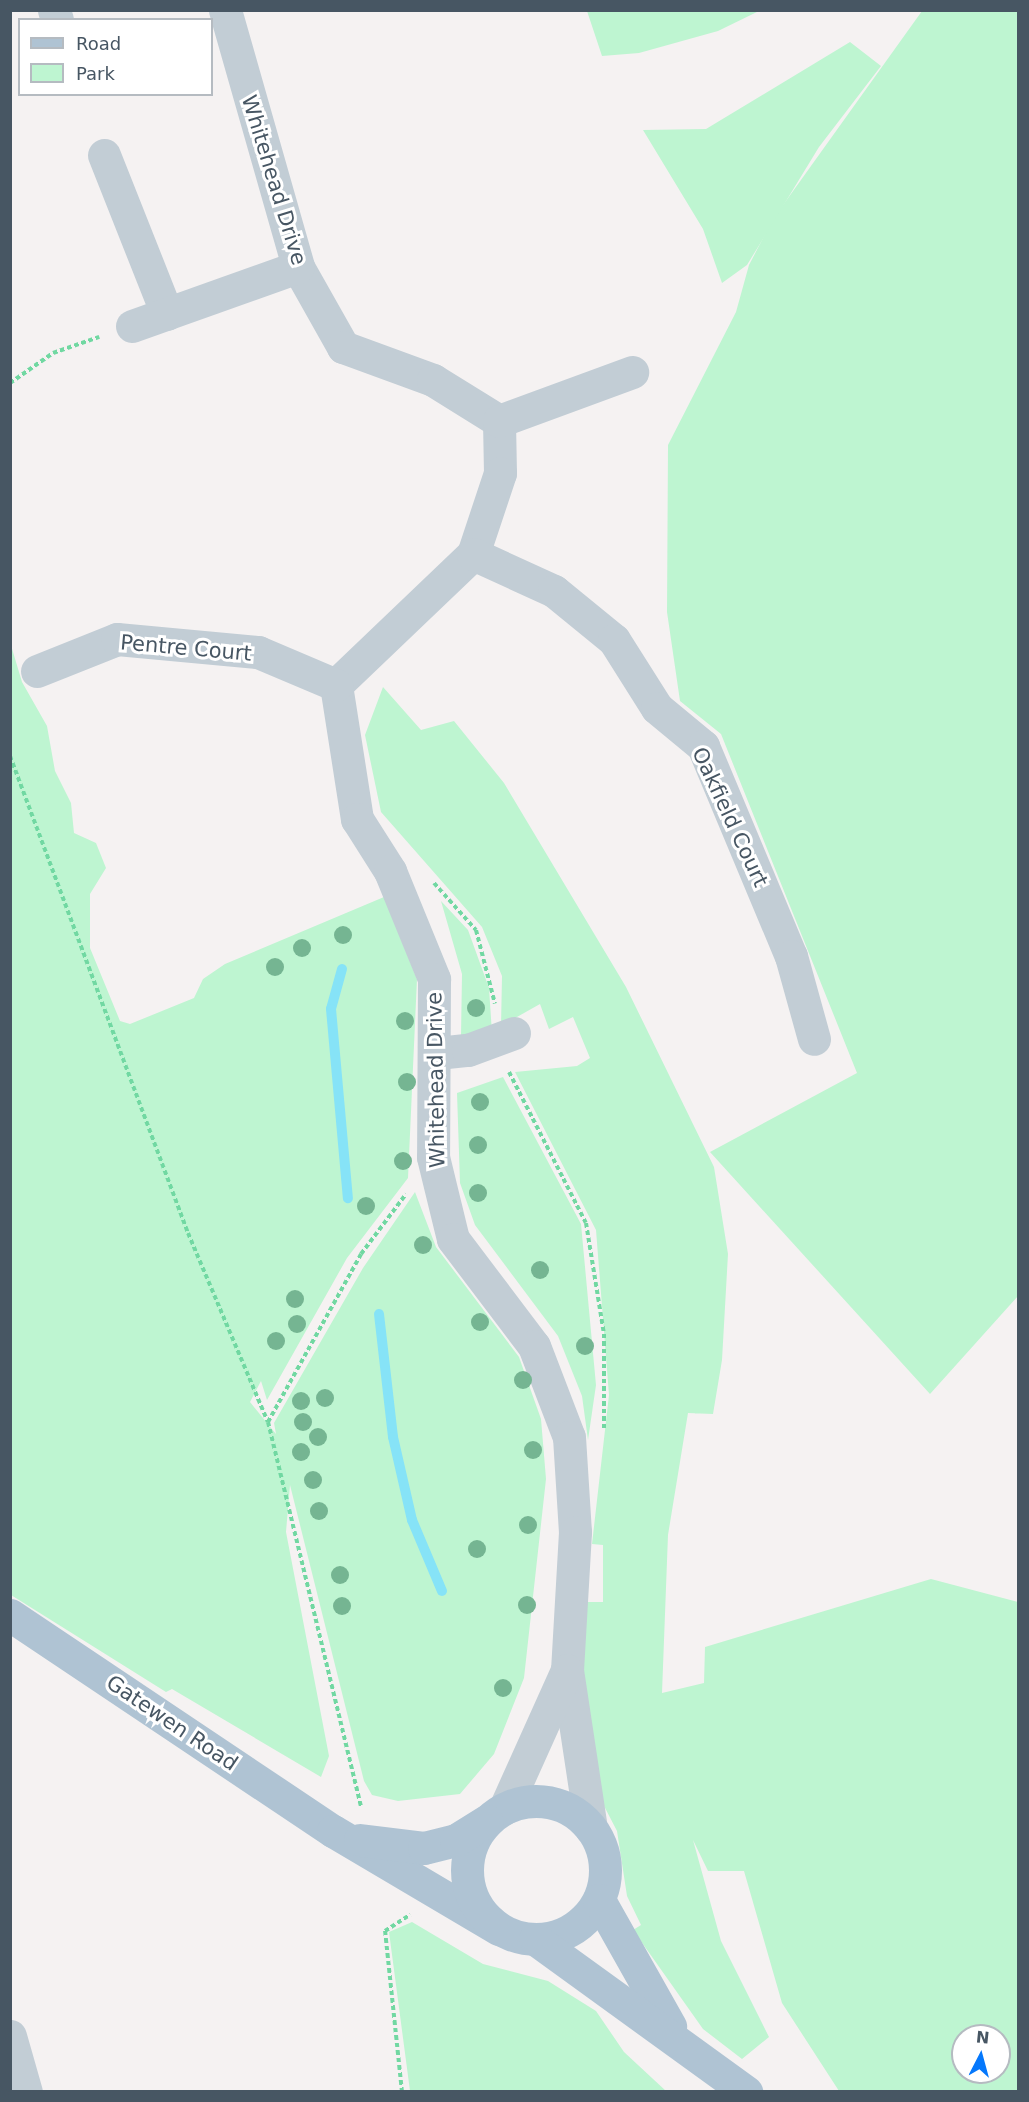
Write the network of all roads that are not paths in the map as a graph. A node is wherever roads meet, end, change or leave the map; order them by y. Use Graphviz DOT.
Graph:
graph roads {
  1 [pos="225,10"];
  2 [pos="104,155"];
  3 [pos="298,267"];
  4 [pos="167,314"];
  5 [pos="132,326"];
  6 [pos="632,372"];
  7 [pos="499,421"];
  8 [pos="473,554"];
  9 [pos="37,671"];
  10 [pos="336,685"];
  11 [pos="505,1035"];
  12 [pos="814,1039"];
  13 [pos="437,1053"];
  14 [pos="10,1615"];
  15 [pos="567,1670"];
  16 [pos="496,1815"];
  17 [pos="591,1828"];
  18 [pos="333,1831"];
  19 [pos="599,1900"];
  20 [pos="499,1929"];
  21 [pos="535,1939"];
  22 [pos="10,2036"];
  23 [pos="677,2037"];
  24 [pos="26,2091"];
  25 [pos="746,2091"];
  1 -- 3 [label="street, Whitehead Drive"];
  2 -- 4 [label="street"];
  3 -- 4 [label="street"];
  3 -- 7 [label="street, Whitehead Drive"];
  4 -- 5 [label="street"];
  6 -- 7 [label="street"];
  7 -- 8 [label="street"];
  8 -- 10 [label="street"];
  8 -- 12 [label="street, Oakfield Court"];
  9 -- 10 [label="street, Pentre Court"];
  10 -- 13 [label="street, Whitehead Drive"];
  11 -- 13 [label="street"];
  13 -- 15 [label="street, Whitehead Drive"];
  14 -- 18 [label="main road, Gatewen Road"];
  15 -- 16 [label="street, Whitehead Drive"];
  15 -- 17 [label="street, Whitehead Drive"];
  16 -- 17 [label="main road, Gatewen Road"];
  16 -- 18 [label="main road, Gatewen Road"];
  16 -- 20 [label="main road"];
  17 -- 19 [label="main road, Gatewen Road"];
  18 -- 20 [label="main road, Gatewen Road"];
  19 -- 21 [label="main road"];
  19 -- 23 [label="main road, Gatewen Road"];
  20 -- 21 [label="main road, Gatewen Road"];
  21 -- 23 [label="main road, Gatewen Road"];
  22 -- 24 [label="street"];
  23 -- 25 [label="main road, Gatewen Road"];
}
